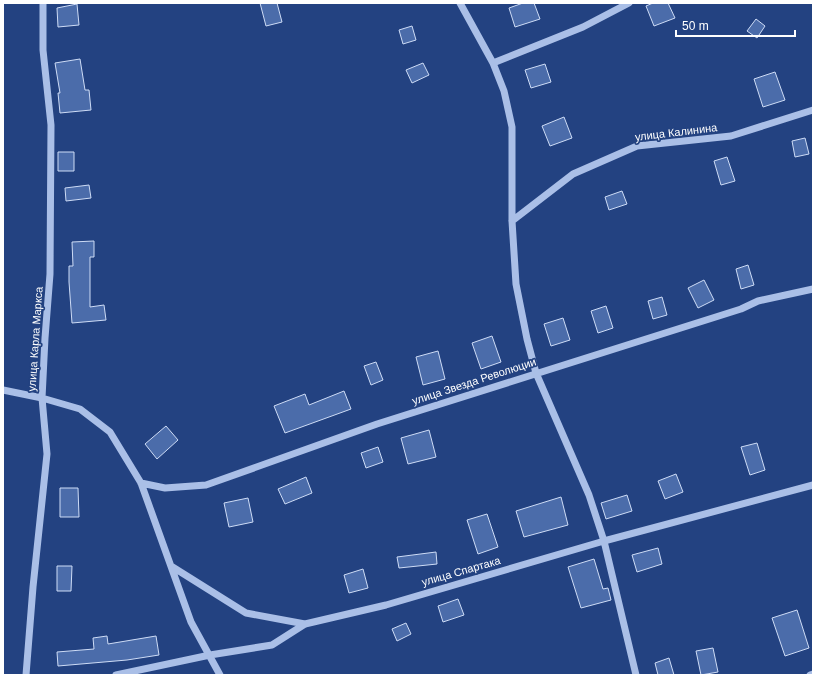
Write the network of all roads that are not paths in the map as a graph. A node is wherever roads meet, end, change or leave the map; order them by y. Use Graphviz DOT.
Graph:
graph roads {
  1 [pos="43,3"];
  2 [pos="460,3"];
  3 [pos="629,3"];
  4 [pos="493,63"];
  5 [pos="813,110"];
  6 [pos="512,222"];
  7 [pos="813,289"];
  8 [pos="536,373"];
  9 [pos="3,390"];
  10 [pos="42,398"];
  11 [pos="141,483"];
  12 [pos="813,485"];
  13 [pos="604,541"];
  14 [pos="171,566"];
  15 [pos="305,624"];
  16 [pos="210,655"];
  17 [pos="26,675"];
  18 [pos="116,675"];
  19 [pos="220,675"];
  20 [pos="636,675"];
  1 -- 10 [label="street, улица Карла Маркса"];
  2 -- 4 [label="street"];
  3 -- 4 [label="street"];
  4 -- 6 [label="street"];
  5 -- 6 [label="street, улица Калинина"];
  6 -- 8 [label="street"];
  7 -- 8 [label="street, улица Звезда Революции"];
  8 -- 11 [label="street, улица Звезда Революции"];
  8 -- 13 [label="street"];
  9 -- 10 [label="street"];
  10 -- 11 [label="street"];
  10 -- 17 [label="street, улица Карла Маркса"];
  11 -- 14 [label="street"];
  12 -- 13 [label="street, улица Спартака"];
  13 -- 15 [label="street, улица Спартака"];
  13 -- 20 [label="street"];
  14 -- 15 [label="street"];
  14 -- 16 [label="street"];
  15 -- 16 [label="street, улица Спартака"];
  16 -- 18 [label="street, улица Спартака"];
  16 -- 19 [label="street"];
}
